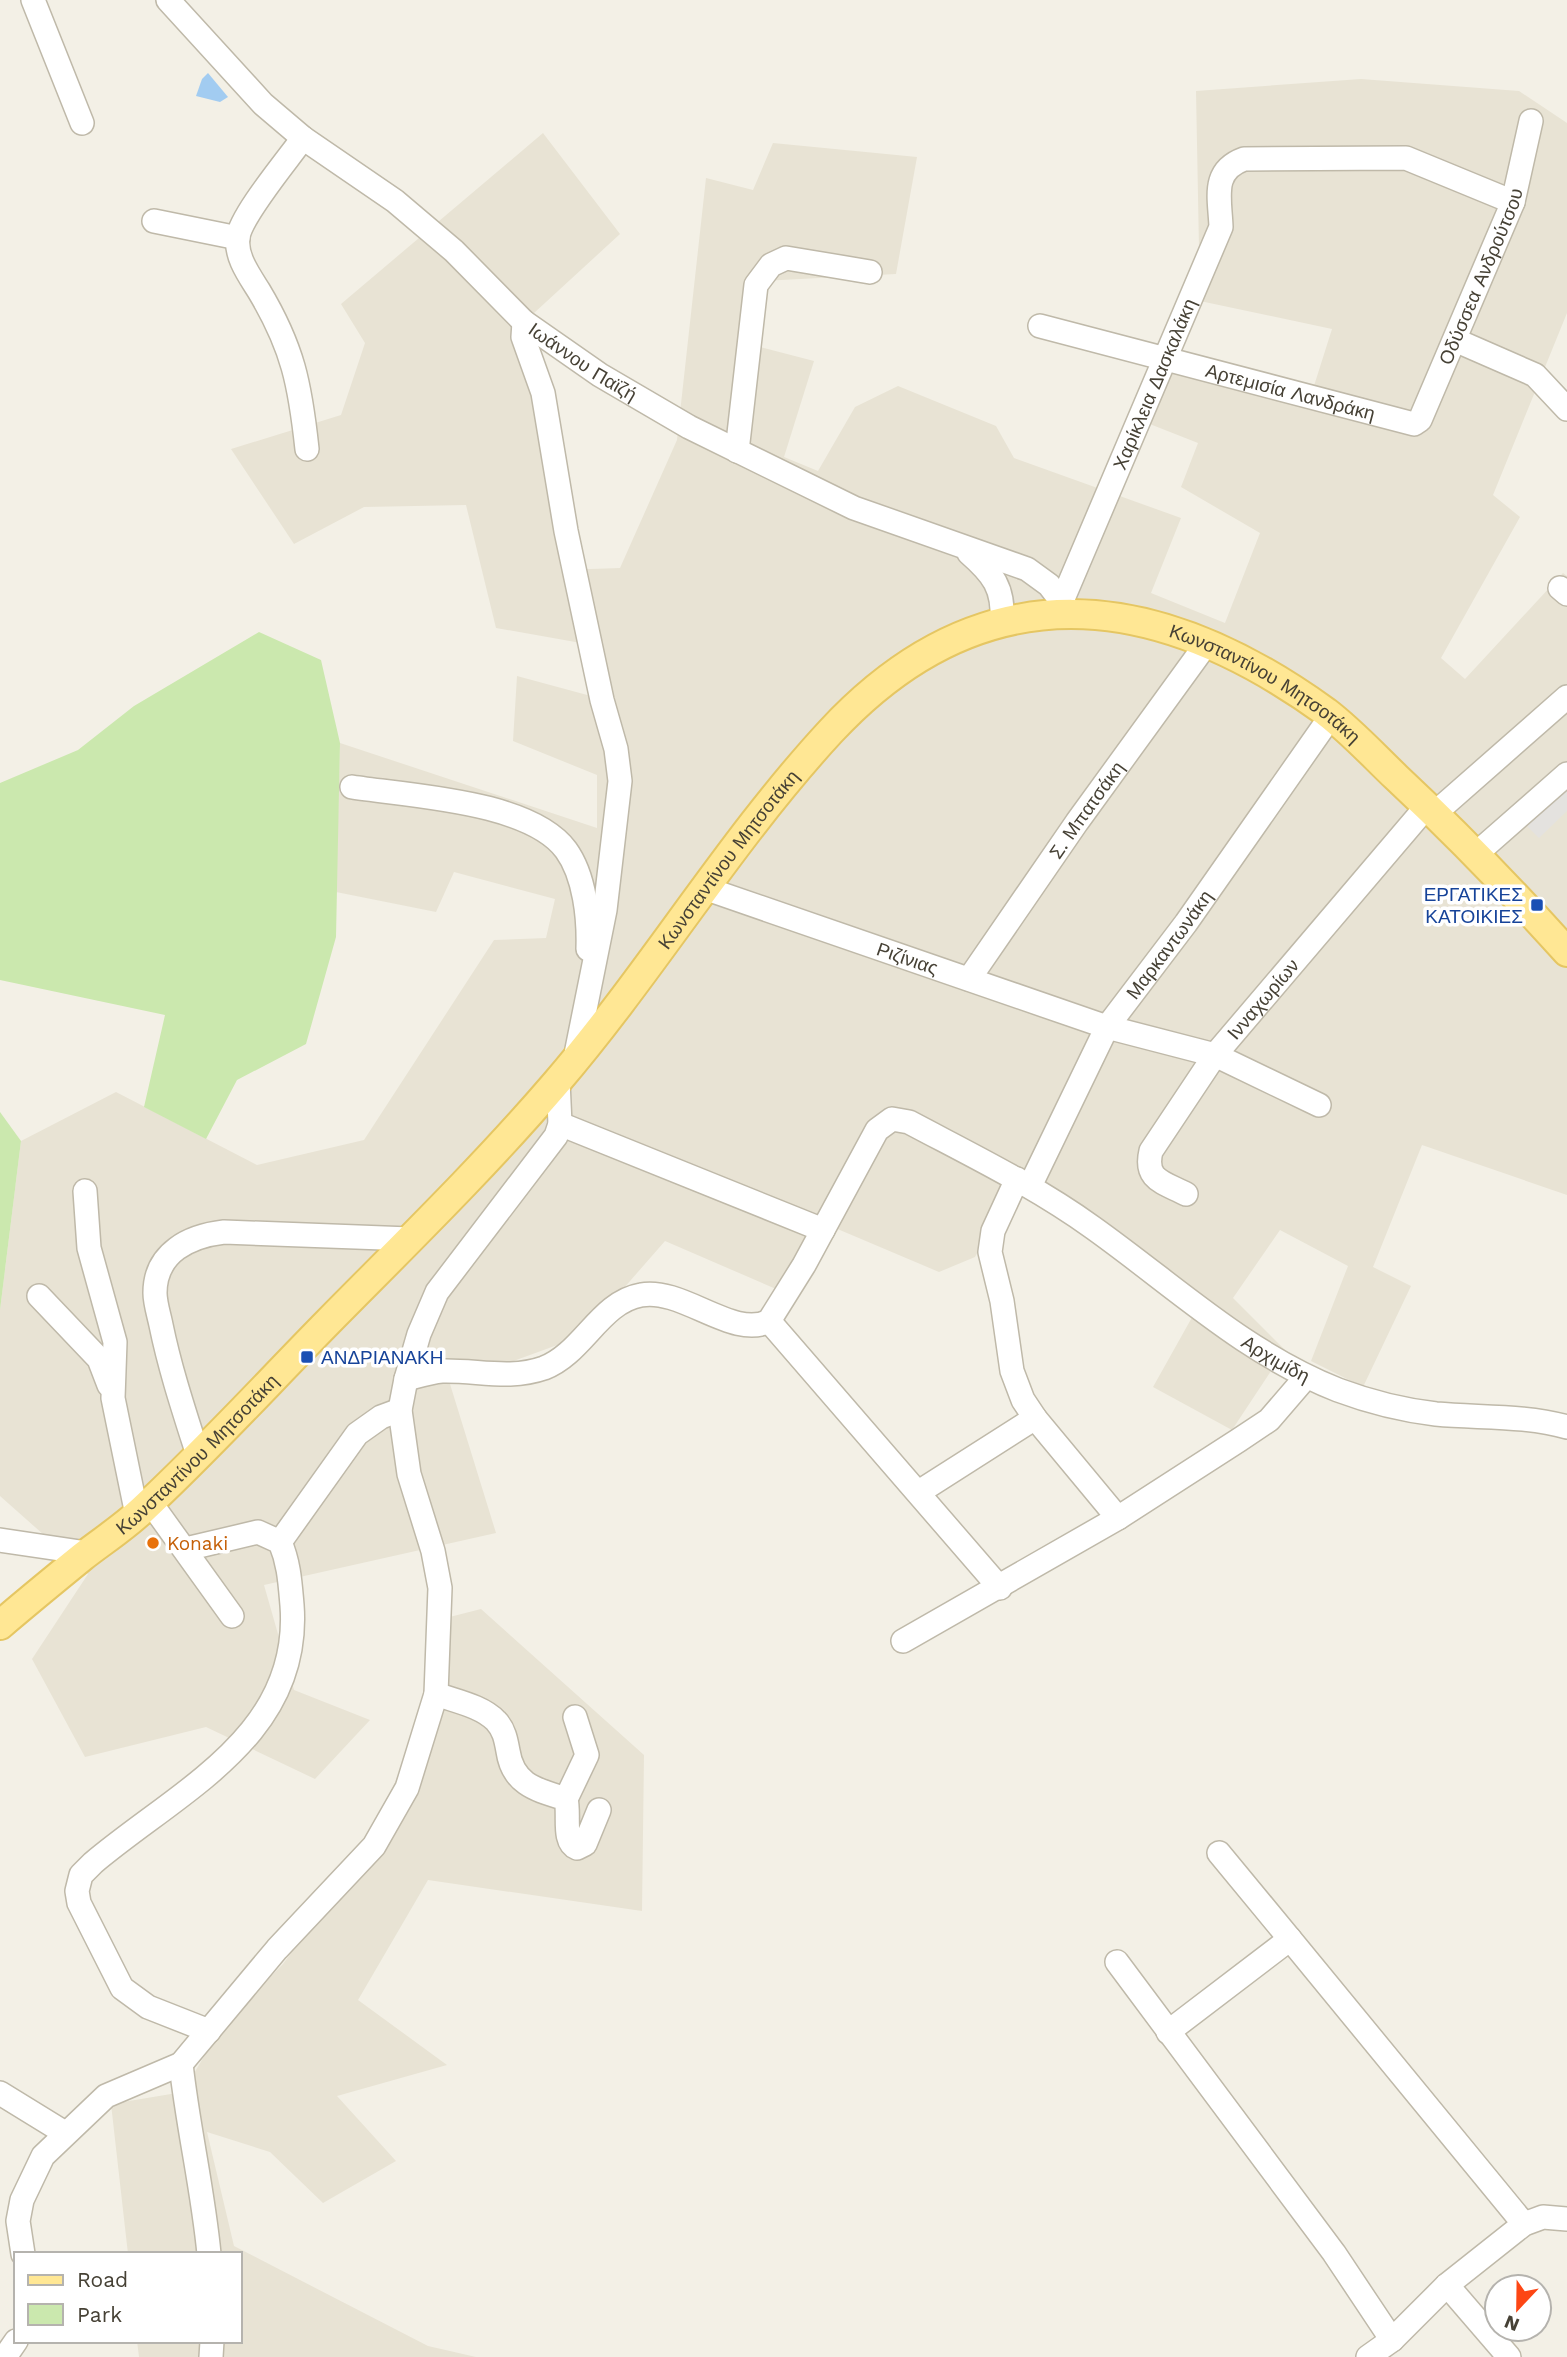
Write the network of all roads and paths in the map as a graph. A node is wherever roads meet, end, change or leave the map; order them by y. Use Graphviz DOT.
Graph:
graph roads {
  1 [pos="33,0"];
  2 [pos="168,0"];
  3 [pos="1531,121"];
  4 [pos="82,123"];
  5 [pos="303,138"];
  6 [pos="1513,202"];
  7 [pos="154,220"];
  8 [pos="237,237"];
  9 [pos="870,272"];
  10 [pos="524,322"];
  11 [pos="1040,326"];
  12 [pos="1455,340"];
  13 [pos="1166,360"];
  14 [pos="1567,409"];
  15 [pos="1414,424"];
  16 [pos="307,449"];
  17 [pos="737,451"];
  18 [pos="963,549"];
  19 [pos="1018,565"];
  20 [pos="999,585"];
  21 [pos="1065,606"];
  22 [pos="1002,621"];
  23 [pos="1207,643"];
  24 [pos="1567,697"];
  25 [pos="1331,716"];
  26 [pos="1567,774"];
  27 [pos="352,787"];
  28 [pos="1431,809"];
  29 [pos="1477,853"];
  30 [pos="707,889"];
  31 [pos="1567,952"];
  32 [pos="969,979"];
  33 [pos="587,987"];
  34 [pos="1107,1027"];
  35 [pos="1215,1055"];
  36 [pos="567,1070"];
  37 [pos="1319,1105"];
  38 [pos="560,1124"];
  39 [pos="1024,1182"];
  40 [pos="85,1191"];
  41 [pos="1186,1194"];
  42 [pos="823,1230"];
  43 [pos="410,1239"];
  44 [pos="39,1296"];
  45 [pos="769,1321"];
  46 [pos="1306,1377"];
  47 [pos="406,1379"];
  48 [pos="113,1398"];
  49 [pos="400,1410"];
  50 [pos="1035,1418"];
  51 [pos="1567,1427"];
  52 [pos="198,1454"];
  53 [pos="919,1492"];
  54 [pos="144,1508"];
  55 [pos="1118,1518"];
  56 [pos="0,1540"];
  57 [pos="280,1542"];
  58 [pos="186,1549"];
  59 [pos="87,1553"];
  60 [pos="1000,1588"];
  61 [pos="232,1616"];
  62 [pos="0,1625"];
  63 [pos="903,1641"];
  64 [pos="436,1694"];
  65 [pos="575,1717"];
  66 [pos="566,1799"];
  67 [pos="599,1810"];
  68 [pos="1219,1853"];
  69 [pos="1290,1939"];
  70 [pos="1117,1962"];
  71 [pos="209,2031"];
  72 [pos="1168,2032"];
  73 [pos="181,2064"];
  74 [pos="0,2093"];
  75 [pos="65,2133"];
  76 [pos="1567,2219"];
  77 [pos="1524,2224"];
  78 [pos="23,2252"];
  79 [pos="209,2252"];
  80 [pos="1447,2285"];
  81 [pos="1392,2340"];
  82 [pos="1368,2357"];
  83 [pos="1508,2357"];
  1 -- 4 [label="street"];
  2 -- 5 [label="street, Ιωάννου Παϊζή"];
  3 -- 6 [label="street, Οδύσσεα Ανδρούτσου"];
  5 -- 8 [label="street"];
  5 -- 10 [label="street, Ιωάννου Παϊζή"];
  6 -- 12 [label="street, Οδύσσεα Ανδρούτσου"];
  6 -- 13 [label="street, Χαρίκλεια Δασκαλάκη"];
  7 -- 8 [label="street"];
  8 -- 16 [label="street"];
  9 -- 17 [label="street"];
  10 -- 17 [label="street, Ιωάννου Παϊζή"];
  10 -- 33 [label="street"];
  11 -- 13 [label="street, Αρτεμισία Λανδράκη"];
  12 -- 14 [label="street"];
  12 -- 15 [label="street, Οδύσσεα Ανδρούτσου"];
  13 -- 15 [label="street, Αρτεμισία Λανδράκη"];
  13 -- 21 [label="street, Χαρίκλεια Δασκαλάκη"];
  17 -- 18 [label="street, Ιωάννου Παϊζή"];
  18 -- 19 [label="street, Ιωάννου Παϊζή"];
  18 -- 20 [label="street"];
  19 -- 20 [label="street"];
  19 -- 21 [label="street, Ιωάννου Παϊζή"];
  20 -- 22 [label="street"];
  21 -- 22 [label="main road, Κωνσταντίνου Μητσοτάκη"];
  21 -- 23 [label="main road, Κωνσταντίνου Μητσοτάκη"];
  22 -- 30 [label="main road, Κωνσταντίνου Μητσοτάκη"];
  23 -- 25 [label="main road, Κωνσταντίνου Μητσοτάκη"];
  23 -- 32 [label="street, Σ. Μπατσάκη"];
  24 -- 28 [label="street, Ινναχωρίων"];
  25 -- 28 [label="main road, Κωνσταντίνου Μητσοτάκη"];
  25 -- 34 [label="street, Μαρκαντωνάκη"];
  26 -- 29 [label="street"];
  27 -- 33 [label="street"];
  28 -- 29 [label="main road, Κωνσταντίνου Μητσοτάκη"];
  28 -- 35 [label="street, Ινναχωρίων"];
  29 -- 31 [label="main road, Κωνσταντίνου Μητσοτάκη"];
  30 -- 32 [label="street, Ριζίνιας"];
  30 -- 36 [label="main road, Κωνσταντίνου Μητσοτάκη"];
  32 -- 34 [label="street, Ριζίνιας"];
  33 -- 36 [label="street"];
  34 -- 35 [label="street, Ριζίνιας"];
  34 -- 39 [label="street, Μαρκαντωνάκη"];
  35 -- 37 [label="street, Ριζίνιας"];
  35 -- 41 [label="street, Ινναχωρίων"];
  36 -- 38 [label="street"];
  36 -- 43 [label="main road, Κωνσταντίνου Μητσοτάκη"];
  38 -- 42 [label="street"];
  38 -- 47 [label="street"];
  39 -- 42 [label="street, Αρχιμίδη"];
  39 -- 46 [label="street, Αρχιμίδη"];
  39 -- 50 [label="street, Μαρκαντωνάκη"];
  40 -- 48 [label="street"];
  42 -- 45 [label="street"];
  43 -- 52 [label="main road, Κωνσταντίνου Μητσοτάκη"];
  43 -- 52 [label="street"];
  44 -- 48 [label="street"];
  45 -- 47 [label="street"];
  45 -- 53 [label="street"];
  46 -- 51 [label="street, Αρχιμίδη"];
  46 -- 55 [label="street"];
  47 -- 49 [label="street"];
  48 -- 54 [label="street"];
  49 -- 57 [label="street"];
  49 -- 64 [label="street"];
  50 -- 53 [label="street"];
  50 -- 55 [label="street, Μαρκαντωνάκη"];
  52 -- 54 [label="main road, Κωνσταντίνου Μητσοτάκη"];
  53 -- 60 [label="street"];
  54 -- 58 [label="street"];
  54 -- 59 [label="main road, Κωνσταντίνου Μητσοτάκη"];
  55 -- 60 [label="street"];
  56 -- 59 [label="street"];
  57 -- 58 [label="street"];
  57 -- 71 [label="street"];
  58 -- 61 [label="street"];
  59 -- 62 [label="main road, Κωνσταντίνου Μητσοτάκη"];
  60 -- 63 [label="street"];
  64 -- 66 [label="street"];
  64 -- 71 [label="street"];
  65 -- 66 [label="street"];
  66 -- 67 [label="street"];
  68 -- 69 [label="street"];
  69 -- 72 [label="street"];
  69 -- 77 [label="street"];
  70 -- 72 [label="street"];
  71 -- 73 [label="street"];
  72 -- 81 [label="street"];
  73 -- 75 [label="street"];
  73 -- 79 [label="street"];
  74 -- 75 [label="street"];
  75 -- 78 [label="street"];
  76 -- 77 [label="street"];
  77 -- 80 [label="street"];
  80 -- 81 [label="street"];
  80 -- 83 [label="street"];
  81 -- 82 [label="street"];
}
